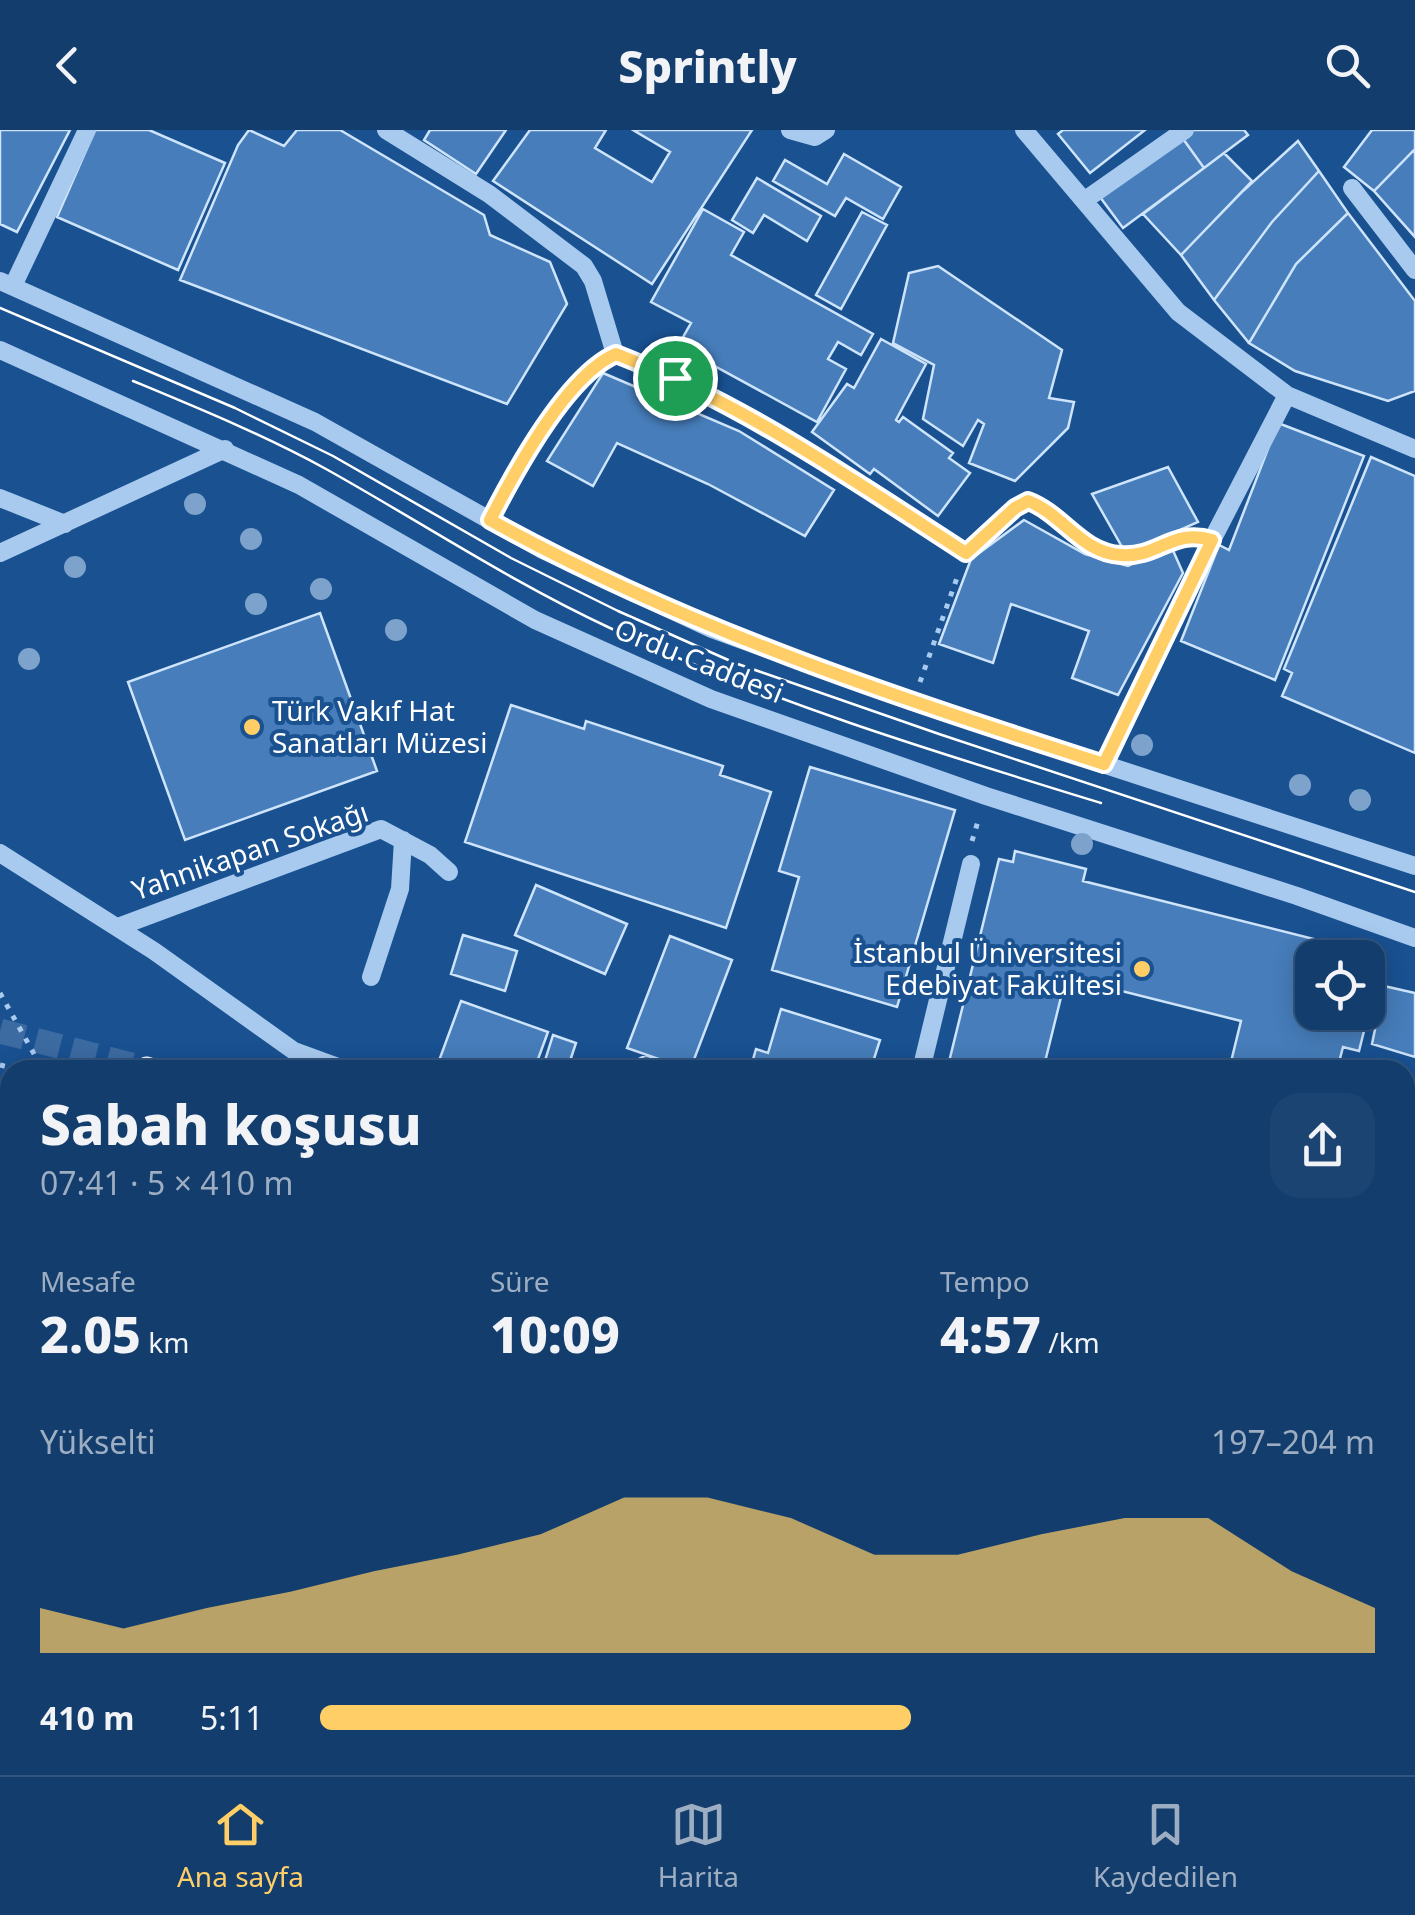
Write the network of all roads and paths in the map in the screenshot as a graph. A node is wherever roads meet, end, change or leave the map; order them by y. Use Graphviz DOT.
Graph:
graph roads {
  1 [pos="87,130"];
  2 [pos="386,130"];
  3 [pos="790,130"];
  4 [pos="826,130"];
  5 [pos="1024,130"];
  6 [pos="1186,130"];
  7 [pos="410,136"];
  8 [pos="1352,188"];
  9 [pos="1085,200"];
  10 [pos="1415,270"];
  11 [pos="6,284"];
  12 [pos="0,350"];
  13 [pos="616,354"];
  14 [pos="1287,394"];
  15 [pos="225,449"];
  16 [pos="1415,450"];
  17 [pos="0,498"];
  18 [pos="1028,501"];
  19 [pos="490,520"];
  20 [pos="65,524"];
  21 [pos="1212,540"];
  22 [pos="0,553"];
  23 [pos="966,553"];
  24 [pos="913,702"];
  25 [pos="1104,764"];
  26 [pos="403,840"];
  27 [pos="0,853"];
  28 [pos="972,864"];
  29 [pos="1415,866"];
  30 [pos="449,872"];
  31 [pos="118,927"];
  32 [pos="1415,938"];
  33 [pos="371,977"];
  34 [pos="0,993"];
  35 [pos="37,1060"];
  36 [pos="317,1060"];
  37 [pos="923,1060"];
  1 -- 11 [label="street"];
  2 -- 7 [label="street"];
  3 -- 4 [label="street"];
  5 -- 9 [label="street"];
  6 -- 9 [label="street"];
  7 -- 13 [label="street"];
  8 -- 10 [label="street"];
  9 -- 14 [label="street"];
  11 -- 19 [label="street, Ordu Caddesi"];
  12 -- 15 [label="street, Ordu Caddesi"];
  13 -- 19 [label="street"];
  13 -- 23 [label="street"];
  14 -- 16 [label="street"];
  14 -- 21 [label="street"];
  15 -- 20 [label="street"];
  15 -- 32 [label="street, Ordu Caddesi"];
  17 -- 20 [label="street"];
  18 -- 21 [label="path"];
  18 -- 23 [label="street"];
  19 -- 24 [label="street, Ordu Caddesi"];
  20 -- 22 [label="street"];
  21 -- 25 [label="street"];
  23 -- 24 [label="path"];
  24 -- 25 [label="street, Ordu Caddesi"];
  25 -- 29 [label="street, Ordu Caddesi"];
  26 -- 30 [label="street, Yahnikapan Sokağı"];
  26 -- 31 [label="street, Yahnikapan Sokağı"];
  26 -- 33 [label="street"];
  27 -- 31 [label="street"];
  28 -- 37 [label="street"];
  31 -- 36 [label="street"];
  34 -- 35 [label="path"];
}
